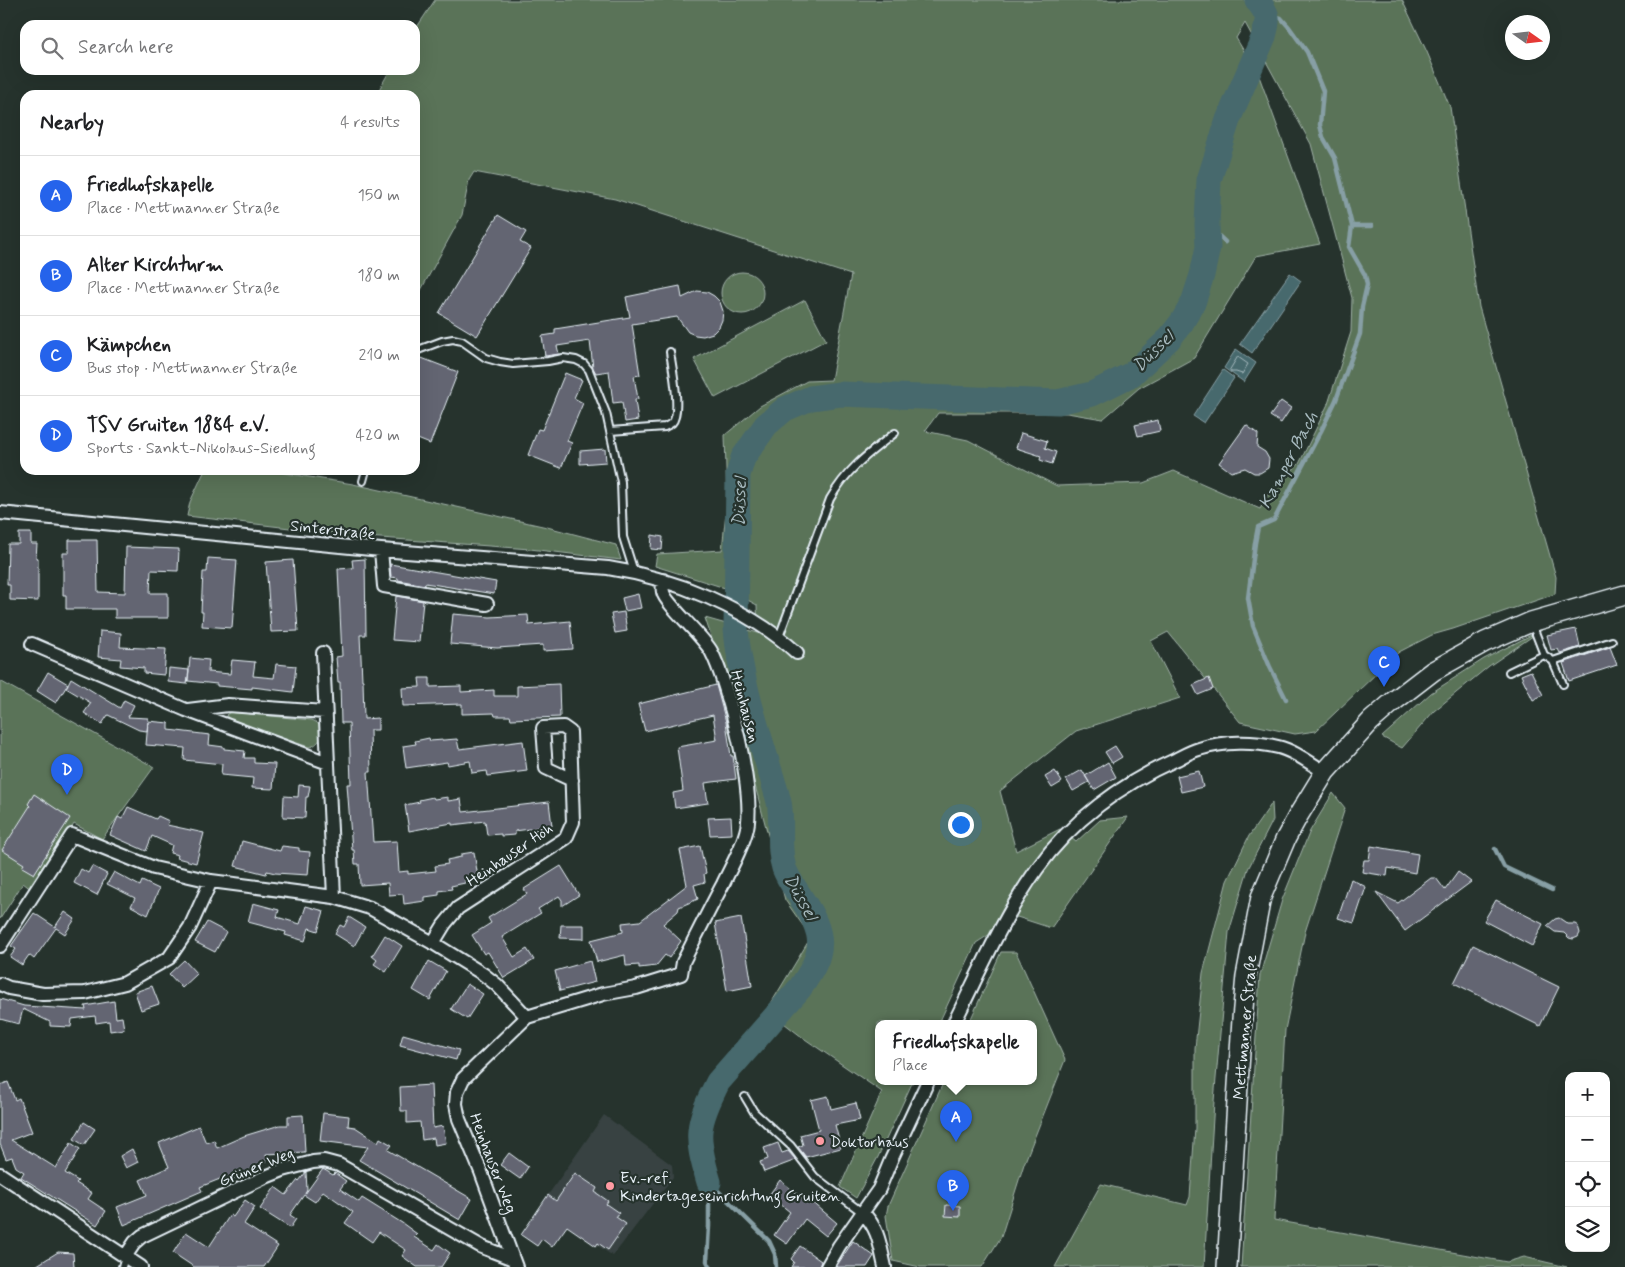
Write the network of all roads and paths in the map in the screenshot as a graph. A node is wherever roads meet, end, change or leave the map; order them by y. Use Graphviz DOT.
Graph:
graph roads {
  1 [pos="420,349"];
  2 [pos="670,352"];
  3 [pos="610,431"];
  4 [pos="895,433"];
  5 [pos="365,475"];
  6 [pos="363,481"];
  7 [pos="0,512"];
  8 [pos="381,550"];
  9 [pos="634,572"];
  10 [pos="663,580"];
  11 [pos="1625,595"];
  12 [pos="488,604"];
  13 [pos="1531,622"];
  14 [pos="779,637"];
  15 [pos="1612,641"];
  16 [pos="32,644"];
  17 [pos="323,653"];
  18 [pos="797,653"];
  19 [pos="1544,656"];
  20 [pos="1553,661"];
  21 [pos="1509,672"];
  22 [pos="1562,684"];
  23 [pos="186,710"];
  24 [pos="325,712"];
  25 [pos="328,763"];
  26 [pos="1325,772"];
  27 [pos="572,780"];
  28 [pos="211,881"];
  29 [pos="334,897"];
  30 [pos="433,943"];
  31 [pos="0,946"];
  32 [pos="681,974"];
  33 [pos="0,984"];
  34 [pos="527,1017"];
  35 [pos="955,1020"];
  36 [pos="926,1085"];
  37 [pos="745,1097"];
  38 [pos="0,1174"];
  39 [pos="863,1213"];
  40 [pos="123,1262"];
  41 [pos="514,1263"];
  42 [pos="141,1267"];
  43 [pos="827,1267"];
  44 [pos="885,1267"];
  45 [pos="1227,1267"];
  1 -- 3 [label="lane"];
  2 -- 3 [label="lane"];
  3 -- 9 [label="lane"];
  4 -- 14 [label="lane"];
  5 -- 6 [label="lane"];
  7 -- 8 [label="street, Sinterstraße"];
  8 -- 9 [label="street, Sinterstraße"];
  8 -- 12 [label="street"];
  9 -- 10 [label="street, Sinterstraße"];
  10 -- 14 [label="street"];
  10 -- 32 [label="street, Heinhausen"];
  11 -- 13 [label="main road, Mettmanner Straße"];
  13 -- 19 [label="lane"];
  13 -- 26 [label="main road, Mettmanner Straße"];
  14 -- 18 [label="street"];
  15 -- 20 [label="lane"];
  16 -- 23 [label="street"];
  17 -- 24 [label="street"];
  19 -- 20 [label="lane"];
  19 -- 21 [label="lane"];
  20 -- 22 [label="lane"];
  23 -- 24 [label="street"];
  23 -- 25 [label="street"];
  24 -- 25 [label="street"];
  25 -- 29 [label="street"];
  26 -- 35 [label="street"];
  26 -- 45 [label="main road, Mettmanner Straße"];
  27 -- 30 [label="street, Heinhauser Höh"];
  28 -- 29 [label="street"];
  28 -- 31 [label="street"];
  28 -- 33 [label="street"];
  29 -- 30 [label="street"];
  30 -- 34 [label="street"];
  32 -- 34 [label="street, Heinhauser Weg"];
  34 -- 41 [label="street, Heinhauser Weg"];
  36 -- 39 [label="street"];
  37 -- 39 [label="lane"];
  38 -- 40 [label="street"];
  39 -- 43 [label="street"];
  39 -- 44 [label="street"];
  40 -- 41 [label="street, Grüner Weg"];
  40 -- 42 [label="street"];
}
